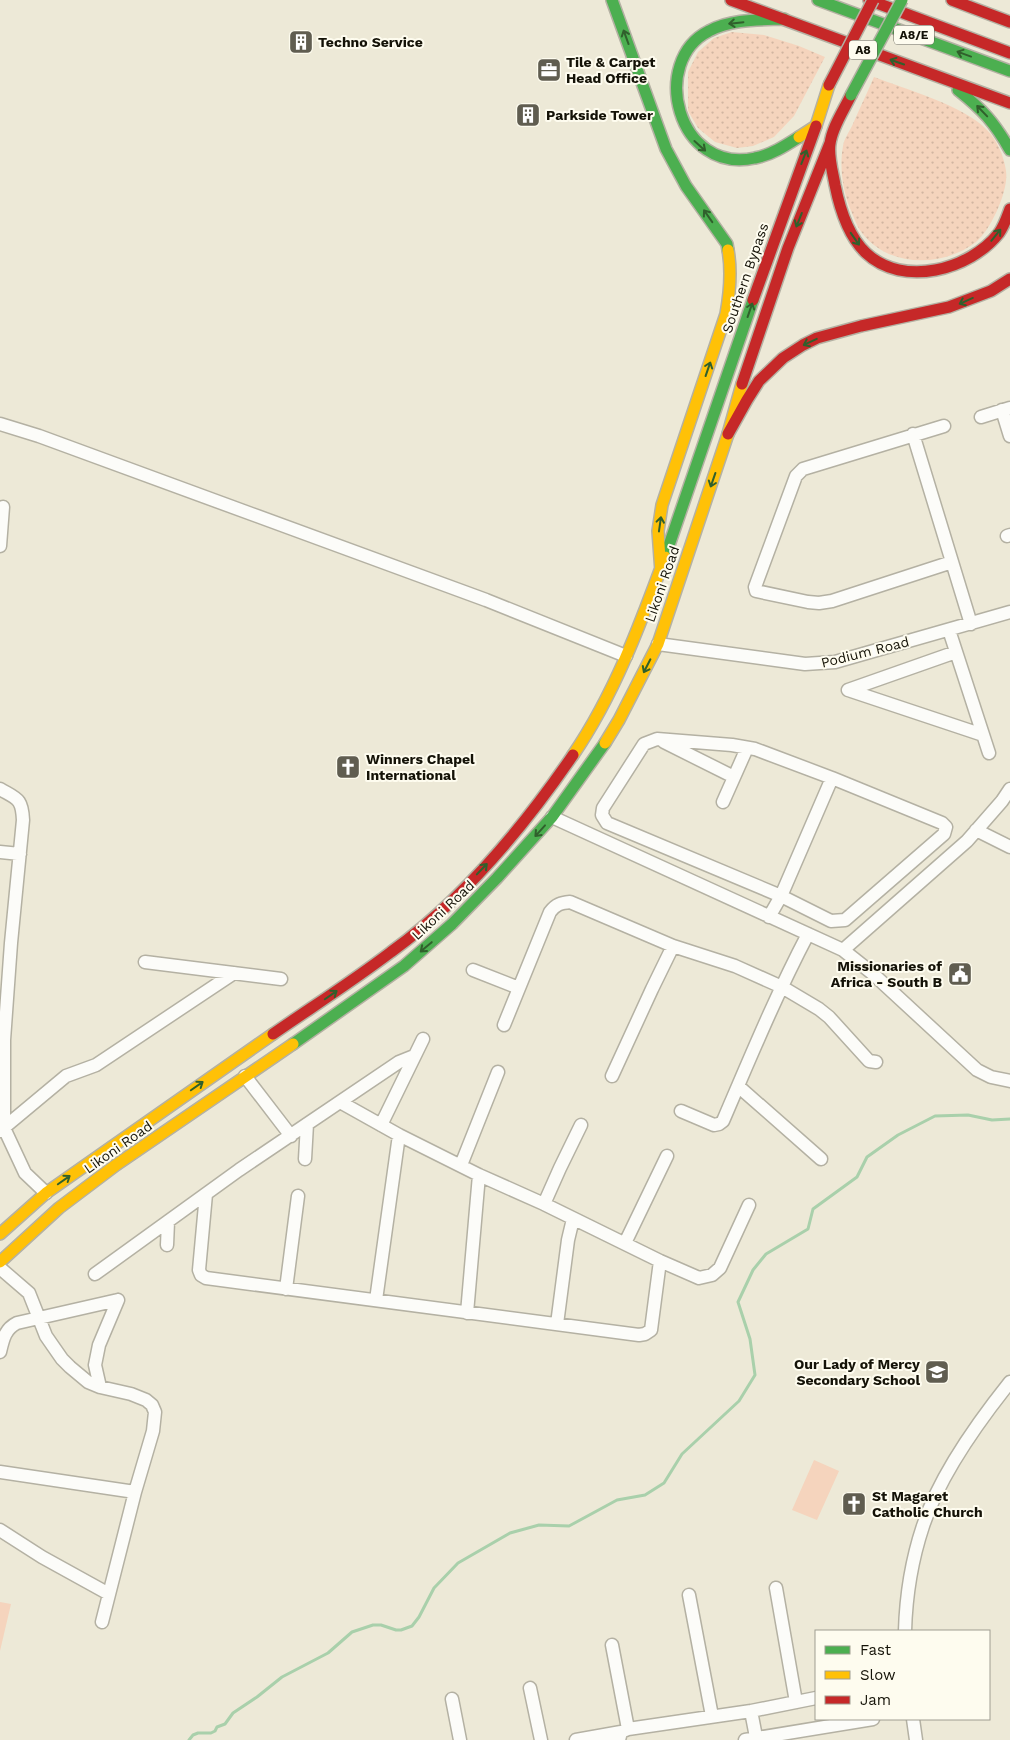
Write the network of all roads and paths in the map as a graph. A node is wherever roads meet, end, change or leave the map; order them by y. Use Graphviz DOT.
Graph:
graph roads {
  1 [pos="612,0"];
  2 [pos="731,0"];
  3 [pos="818,0"];
  4 [pos="871,0"];
  5 [pos="902,0"];
  6 [pos="952,0"];
  7 [pos="984,12"];
  8 [pos="1010,14"];
  9 [pos="784,19"];
  10 [pos="1010,22"];
  11 [pos="1010,53"];
  12 [pos="1010,71"];
  13 [pos="943,78"];
  14 [pos="1010,103"];
  15 [pos="816,126"];
  16 [pos="830,142"];
  17 [pos="1010,150"];
  18 [pos="1010,209"];
  19 [pos="1010,279"];
  20 [pos="1006,409"];
  21 [pos="980,417"];
  22 [pos="0,424"];
  23 [pos="944,426"];
  24 [pos="728,434"];
  25 [pos="913,434"];
  26 [pos="1010,436"];
  27 [pos="3,507"];
  28 [pos="1,526"];
  29 [pos="0,546"];
  30 [pos="952,562"];
  31 [pos="661,572"];
  32 [pos="1010,612"];
  33 [pos="971,624"];
  34 [pos="949,630"];
  35 [pos="658,644"];
  36 [pos="956,652"];
  37 [pos="626,656"];
  38 [pos="983,735"];
  39 [pos="657,739"];
  40 [pos="747,748"];
  41 [pos="989,753"];
  42 [pos="734,777"];
  43 [pos="832,778"];
  44 [pos="0,789"];
  45 [pos="1010,789"];
  46 [pos="723,802"];
  47 [pos="535,807"];
  48 [pos="552,817"];
  49 [pos="976,830"];
  50 [pos="1010,847"];
  51 [pos="0,852"];
  52 [pos="20,854"];
  53 [pos="781,896"];
  54 [pos="769,917"];
  55 [pos="808,934"];
  56 [pos="5,942"];
  57 [pos="673,946"];
  58 [pos="844,950"];
  59 [pos="144,962"];
  60 [pos="473,970"];
  61 [pos="234,973"];
  62 [pos="281,978"];
  63 [pos="782,987"];
  64 [pos="519,988"];
  65 [pos="504,1025"];
  66 [pos="423,1039"];
  67 [pos="2,1040"];
  68 [pos="414,1056"];
  69 [pos="876,1062"];
  70 [pos="498,1072"];
  71 [pos="245,1076"];
  72 [pos="612,1076"];
  73 [pos="1010,1082"];
  74 [pos="738,1086"];
  75 [pos="340,1102"];
  76 [pos="681,1110"];
  77 [pos="307,1124"];
  78 [pos="381,1125"];
  79 [pos="581,1125"];
  80 [pos="2,1130"];
  81 [pos="399,1134"];
  82 [pos="291,1136"];
  83 [pos="667,1156"];
  84 [pos="305,1159"];
  85 [pos="822,1159"];
  86 [pos="461,1166"];
  87 [pos="479,1175"];
  88 [pos="46,1193"];
  89 [pos="206,1194"];
  90 [pos="298,1196"];
  91 [pos="544,1204"];
  92 [pos="749,1205"];
  93 [pos="573,1219"];
  94 [pos="168,1222"];
  95 [pos="0,1234"];
  96 [pos="626,1243"];
  97 [pos="167,1245"];
  98 [pos="660,1261"];
  99 [pos="0,1262"];
  100 [pos="0,1268"];
  101 [pos="95,1274"];
  102 [pos="286,1289"];
  103 [pos="376,1300"];
  104 [pos="467,1313"];
  105 [pos="39,1318"];
  106 [pos="557,1324"];
  107 [pos="0,1352"];
  108 [pos="1010,1382"];
  109 [pos="100,1387"];
  110 [pos="0,1472"];
  111 [pos="135,1492"];
  112 [pos="0,1530"];
  113 [pos="776,1588"];
  114 [pos="109,1594"];
  115 [pos="689,1595"];
  116 [pos="102,1622"];
  117 [pos="905,1630"];
  118 [pos="612,1645"];
  119 [pos="530,1688"];
  120 [pos="815,1698"];
  121 [pos="452,1699"];
  122 [pos="796,1702"];
  123 [pos="751,1711"];
  124 [pos="712,1716"];
  125 [pos="867,1720"];
  126 [pos="913,1720"];
  127 [pos="623,1734"];
  128 [pos="751,1739"];
  129 [pos="460,1740"];
  130 [pos="541,1740"];
  131 [pos="576,1740"];
  132 [pos="916,1740"];
  31 -- 1 [label="main road, one-way"];
  2 -- 9 [label="main road, A8"];
  12 -- 3 [label="main road, A8/E, one-way"];
  4 -- 11 [label="main road, A8/E"];
  4 -- 15 [label="main road, Southern Bypass, bridge"];
  5 -- 16 [label="main road, bridge"];
  6 -- 7 [label="main road"];
  7 -- 8 [label="main road"];
  7 -- 10 [label="main road"];
  13 -- 9 [label="main road, A8, one-way"];
  9 -- 15 [label="main road, one-way"];
  13 -- 14 [label="main road, A8"];
  17 -- 13 [label="main road, one-way"];
  31 -- 15 [label="main road, Southern Bypass, one-way"];
  16 -- 18 [label="main road, one-way"];
  16 -- 24 [label="main road, one-way"];
  19 -- 24 [label="main road, one-way"];
  20 -- 21 [label="street"];
  20 -- 26 [label="street"];
  22 -- 37 [label="street"];
  23 -- 25 [label="street"];
  24 -- 35 [label="main road, Likoni Road, one-way"];
  25 -- 30 [label="street"];
  25 -- 30 [label="street"];
  27 -- 28 [label="street"];
  28 -- 29 [label="street"];
  30 -- 33 [label="street"];
  31 -- 37 [label="main road, Likoni Road"];
  32 -- 33 [label="street, Podium Road"];
  33 -- 34 [label="street, Podium Road"];
  34 -- 35 [label="street, Podium Road"];
  34 -- 36 [label="street"];
  35 -- 48 [label="main road, Likoni Road, one-way"];
  36 -- 38 [label="street"];
  36 -- 38 [label="street"];
  37 -- 47 [label="main road, Likoni Road"];
  38 -- 41 [label="street"];
  39 -- 40 [label="street"];
  39 -- 42 [label="street"];
  39 -- 53 [label="street"];
  40 -- 42 [label="street"];
  40 -- 43 [label="street"];
  42 -- 46 [label="street"];
  43 -- 53 [label="street"];
  43 -- 53 [label="street"];
  44 -- 52 [label="street"];
  45 -- 49 [label="street"];
  47 -- 48 [label="main road"];
  88 -- 47 [label="main road, Likoni Road, one-way"];
  48 -- 54 [label="street"];
  48 -- 71 [label="main road, Likoni Road, one-way"];
  49 -- 50 [label="street"];
  49 -- 58 [label="street"];
  51 -- 52 [label="street"];
  52 -- 56 [label="street"];
  53 -- 54 [label="street"];
  54 -- 55 [label="street"];
  55 -- 58 [label="street"];
  55 -- 63 [label="street"];
  56 -- 67 [label="street"];
  57 -- 63 [label="street"];
  57 -- 64 [label="street"];
  57 -- 72 [label="street"];
  58 -- 73 [label="street"];
  59 -- 61 [label="street"];
  60 -- 64 [label="street"];
  61 -- 62 [label="street"];
  61 -- 80 [label="street"];
  63 -- 69 [label="street"];
  63 -- 74 [label="street"];
  64 -- 65 [label="street"];
  66 -- 68 [label="street"];
  67 -- 80 [label="street"];
  68 -- 75 [label="street"];
  68 -- 78 [label="street"];
  70 -- 86 [label="street"];
  71 -- 82 [label="street"];
  71 -- 99 [label="main road, Likoni Road"];
  74 -- 76 [label="street"];
  74 -- 85 [label="street"];
  75 -- 77 [label="street"];
  75 -- 78 [label="street"];
  77 -- 82 [label="street"];
  77 -- 84 [label="street"];
  78 -- 81 [label="street"];
  79 -- 91 [label="street"];
  80 -- 88 [label="street"];
  81 -- 86 [label="street"];
  81 -- 103 [label="street"];
  82 -- 89 [label="street"];
  83 -- 96 [label="street"];
  86 -- 87 [label="street"];
  87 -- 91 [label="street"];
  87 -- 104 [label="street"];
  88 -- 95 [label="main road, Likoni Road"];
  89 -- 94 [label="street"];
  89 -- 102 [label="street"];
  90 -- 102 [label="street"];
  91 -- 93 [label="street"];
  92 -- 98 [label="street"];
  93 -- 96 [label="street"];
  93 -- 106 [label="street"];
  94 -- 97 [label="street"];
  94 -- 101 [label="street"];
  96 -- 98 [label="street"];
  98 -- 106 [label="street"];
  100 -- 105 [label="street"];
  102 -- 103 [label="street"];
  103 -- 104 [label="street"];
  104 -- 106 [label="street"];
  105 -- 107 [label="street"];
  105 -- 109 [label="street"];
  105 -- 109 [label="street"];
  108 -- 117 [label="street"];
  109 -- 111 [label="street"];
  110 -- 111 [label="street"];
  111 -- 114 [label="street"];
  112 -- 114 [label="street"];
  113 -- 122 [label="street"];
  114 -- 116 [label="street"];
  115 -- 124 [label="street"];
  118 -- 127 [label="street"];
  119 -- 130 [label="street"];
  120 -- 122 [label="street"];
  121 -- 129 [label="street"];
  122 -- 123 [label="street"];
  123 -- 124 [label="street"];
  123 -- 128 [label="street"];
  124 -- 127 [label="street"];
  125 -- 128 [label="street"];
  126 -- 132 [label="street"];
  127 -- 131 [label="street"];
}
